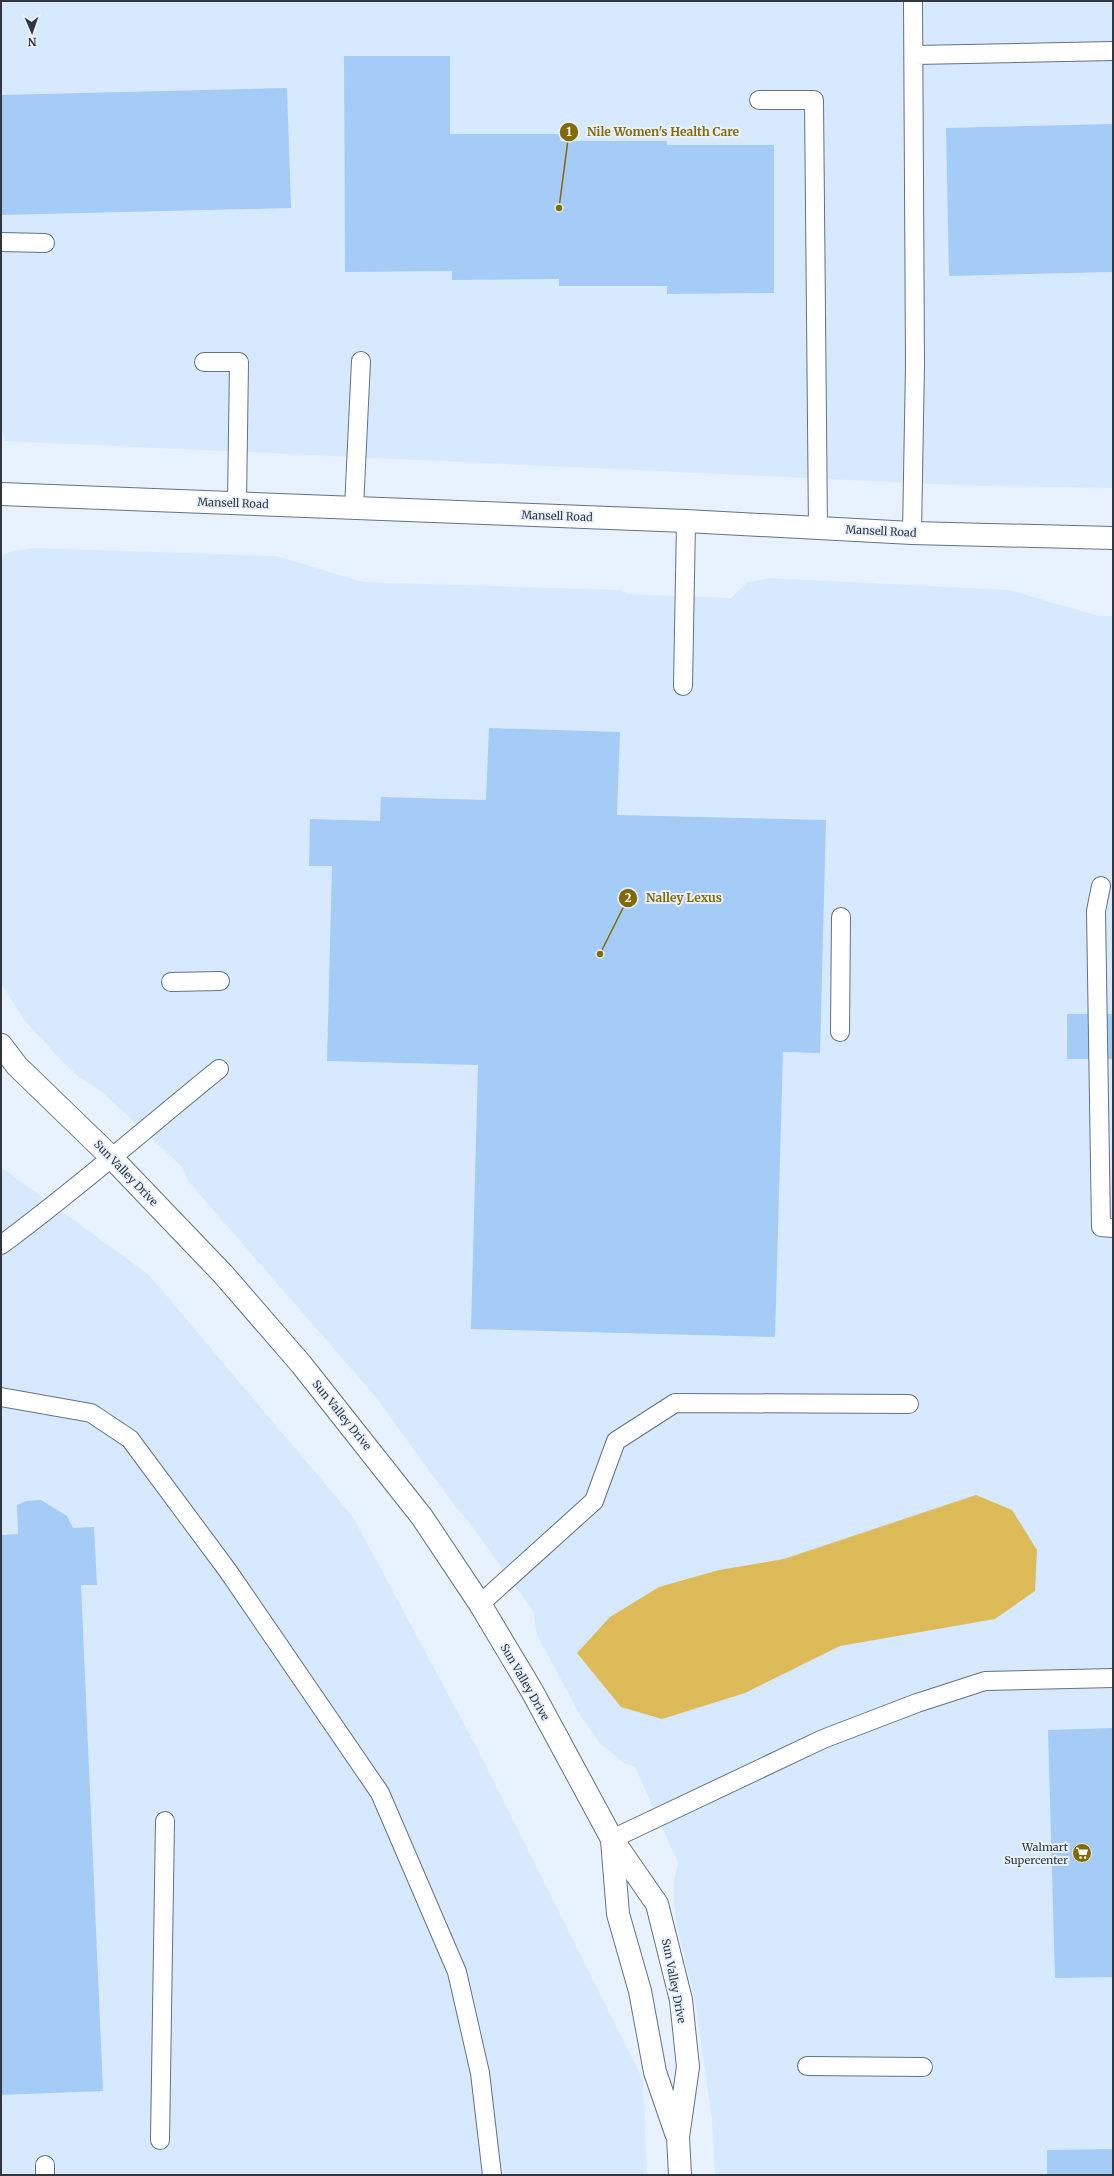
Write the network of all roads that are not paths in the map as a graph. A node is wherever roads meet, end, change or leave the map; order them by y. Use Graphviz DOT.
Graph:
graph roads {
  1 [pos="913,1"];
  2 [pos="1113,51"];
  3 [pos="914,55"];
  4 [pos="759,100"];
  5 [pos="1,242"];
  6 [pos="45,243"];
  7 [pos="361,361"];
  8 [pos="204,362"];
  9 [pos="1,494"];
  10 [pos="238,503"];
  11 [pos="354,508"];
  12 [pos="686,521"];
  13 [pos="818,529"];
  14 [pos="912,533"];
  15 [pos="1113,538"];
  16 [pos="683,686"];
  17 [pos="1101,886"];
  18 [pos="841,917"];
  19 [pos="220,981"];
  20 [pos="170,982"];
  21 [pos="840,1032"];
  22 [pos="1,1046"];
  23 [pos="218,1069"];
  24 [pos="1107,1118"];
  25 [pos="111,1157"];
  26 [pos="1113,1228"];
  27 [pos="1,1245"];
  28 [pos="1,1397"];
  29 [pos="909,1404"];
  30 [pos="480,1604"];
  31 [pos="1113,1678"];
  32 [pos="165,1821"];
  33 [pos="612,1839"];
  34 [pos="807,2066"];
  35 [pos="922,2067"];
  36 [pos="678,2137"];
  37 [pos="160,2140"];
  38 [pos="492,2175"];
  39 [pos="680,2175"];
  1 -- 3 [label="lane"];
  2 -- 3 [label="lane"];
  3 -- 14 [label="lane"];
  4 -- 13 [label="lane"];
  5 -- 6 [label="lane"];
  7 -- 11 [label="lane"];
  8 -- 10 [label="lane"];
  9 -- 10 [label="street, Mansell Road"];
  10 -- 11 [label="street, Mansell Road"];
  11 -- 12 [label="street, Mansell Road"];
  12 -- 13 [label="street, Mansell Road"];
  12 -- 16 [label="lane"];
  13 -- 14 [label="street, Mansell Road"];
  14 -- 15 [label="street, Mansell Road"];
  17 -- 24 [label="lane"];
  18 -- 21 [label="lane"];
  19 -- 20 [label="lane"];
  22 -- 25 [label="street, Sun Valley Drive"];
  23 -- 25 [label="lane"];
  24 -- 26 [label="lane"];
  25 -- 27 [label="lane"];
  25 -- 30 [label="street, Sun Valley Drive"];
  28 -- 38 [label="lane"];
  29 -- 30 [label="lane"];
  30 -- 33 [label="street, Sun Valley Drive"];
  31 -- 33 [label="lane"];
  32 -- 37 [label="lane"];
  33 -- 36 [label="street, Sun Valley Drive"];
  33 -- 36 [label="street, Sun Valley Drive"];
  34 -- 35 [label="lane"];
  36 -- 39 [label="street, Sun Valley Drive"];
}
